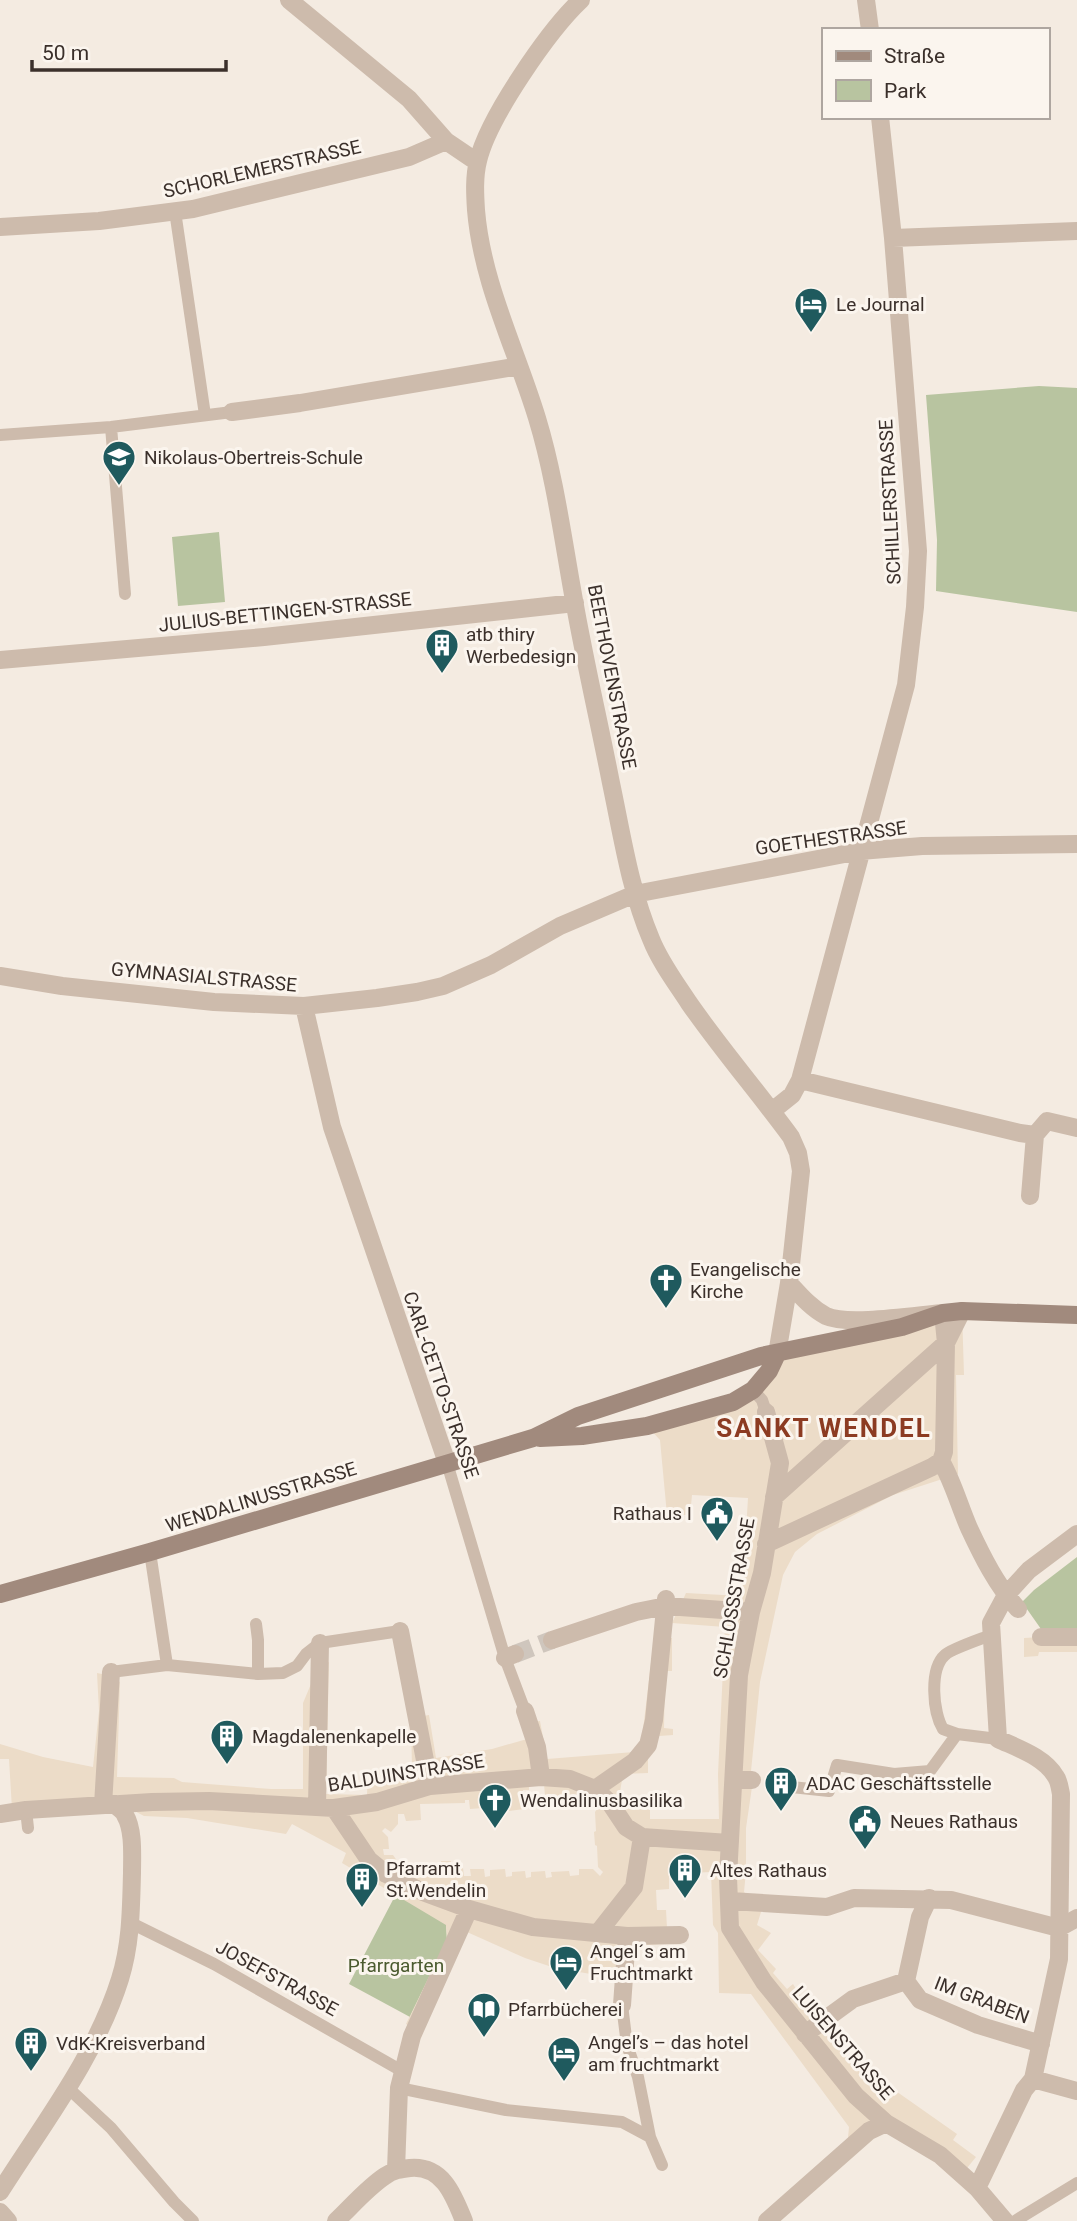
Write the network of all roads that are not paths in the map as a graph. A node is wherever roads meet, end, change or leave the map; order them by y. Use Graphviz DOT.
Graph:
graph roads {
  1 [pos="289,0"];
  2 [pos="581,0"];
  3 [pos="866,0"];
  4 [pos="870,28"];
  5 [pos="880,119"];
  6 [pos="446,141"];
  7 [pos="477,162"];
  8 [pos="174,211"];
  9 [pos="0,227"];
  10 [pos="1077,231"];
  11 [pos="894,238"];
  12 [pos="519,366"];
  13 [pos="232,412"];
  14 [pos="205,415"];
  15 [pos="111,427"];
  16 [pos="0,435"];
  17 [pos="125,594"];
  18 [pos="575,603"];
  19 [pos="0,660"];
  20 [pos="1077,844"];
  21 [pos="860,851"];
  22 [pos="635,894"];
  23 [pos="0,976"];
  24 [pos="304,1006"];
  25 [pos="800,1080"];
  26 [pos="772,1111"];
  27 [pos="1077,1128"];
  28 [pos="1035,1135"];
  29 [pos="1030,1196"];
  30 [pos="789,1283"];
  31 [pos="962,1311"];
  32 [pos="943,1313"];
  33 [pos="1077,1315"];
  34 [pos="946,1343"];
  35 [pos="777,1354"];
  36 [pos="753,1390"];
  37 [pos="766,1412"];
  38 [pos="533,1438"];
  39 [pos="941,1461"];
  40 [pos="447,1463"];
  41 [pos="774,1497"];
  42 [pos="1077,1534"];
  43 [pos="766,1544"];
  44 [pos="150,1552"];
  45 [pos="0,1594"];
  46 [pos="666,1602"];
  47 [pos="1012,1602"];
  48 [pos="751,1612"];
  49 [pos="256,1624"];
  50 [pos="400,1631"];
  51 [pos="991,1635"];
  52 [pos="1041,1637"];
  53 [pos="1077,1637"];
  54 [pos="552,1640"];
  55 [pos="320,1643"];
  56 [pos="167,1665"];
  57 [pos="111,1672"];
  58 [pos="258,1674"];
  59 [pos="525,1711"];
  60 [pos="957,1734"];
  61 [pos="998,1738"];
  62 [pos="541,1777"];
  63 [pos="771,1782"];
  64 [pos="430,1786"];
  65 [pos="595,1789"];
  66 [pos="108,1804"];
  67 [pos="326,1807"];
  68 [pos="0,1814"];
  69 [pos="642,1837"];
  70 [pos="729,1843"];
  71 [pos="728,1877"];
  72 [pos="929,1898"];
  73 [pos="730,1901"];
  74 [pos="468,1909"];
  75 [pos="1077,1918"];
  76 [pos="131,1923"];
  77 [pos="1059,1928"];
  78 [pos="597,1934"];
  79 [pos="680,1935"];
  80 [pos="627,1936"];
  81 [pos="906,1981"];
  82 [pos="622,2005"];
  83 [pos="805,2034"];
  84 [pos="1041,2044"];
  85 [pos="1033,2079"];
  86 [pos="400,2080"];
  87 [pos="67,2087"];
  88 [pos="1070,2089"];
  89 [pos="886,2123"];
  90 [pos="650,2137"];
  91 [pos="662,2165"];
  92 [pos="396,2170"];
  93 [pos="1077,2183"];
  94 [pos="978,2188"];
  95 [pos="0,2192"];
  96 [pos="0,2212"];
  97 [pos="8,2221"];
  98 [pos="193,2221"];
  99 [pos="336,2221"];
  100 [pos="464,2221"];
  101 [pos="767,2221"];
  102 [pos="1005,2221"];
  103 [pos="1015,2221"];
  1 -- 6 [label="street"];
  2 -- 7 [label="street, BEETHOVENSTRASSE"];
  3 -- 4 [label="street"];
  5 -- 11 [label="street, SCHILLERSTRASSE"];
  6 -- 7 [label="street"];
  6 -- 8 [label="street, SCHORLEMERSTRASSE"];
  7 -- 12 [label="street, BEETHOVENSTRASSE"];
  8 -- 9 [label="street, SCHORLEMERSTRASSE"];
  8 -- 14 [label="lane"];
  10 -- 11 [label="street"];
  11 -- 21 [label="street, SCHILLERSTRASSE"];
  12 -- 13 [label="street"];
  12 -- 18 [label="street, BEETHOVENSTRASSE"];
  13 -- 14 [label="lane"];
  14 -- 15 [label="lane"];
  15 -- 16 [label="lane"];
  15 -- 17 [label="lane"];
  18 -- 19 [label="street, JULIUS-BETTINGEN-STRASSE"];
  18 -- 22 [label="street, BEETHOVENSTRASSE"];
  20 -- 21 [label="street, GOETHESTRASSE"];
  21 -- 22 [label="street, GOETHESTRASSE"];
  21 -- 25 [label="street, SCHILLERSTRASSE"];
  22 -- 24 [label="street, GYMNASIALSTRASSE"];
  22 -- 26 [label="street, BEETHOVENSTRASSE"];
  23 -- 24 [label="street, GYMNASIALSTRASSE"];
  24 -- 40 [label="street, CARL-CETTO-STRASSE"];
  25 -- 26 [label="street, SCHILLERSTRASSE"];
  25 -- 28 [label="street"];
  26 -- 30 [label="street, BEETHOVENSTRASSE"];
  27 -- 28 [label="street"];
  28 -- 29 [label="street"];
  30 -- 32 [label="street"];
  30 -- 35 [label="street, BEETHOVENSTRASSE"];
  31 -- 32 [label="main road"];
  31 -- 33 [label="main road"];
  31 -- 34 [label="street"];
  32 -- 34 [label="street"];
  32 -- 35 [label="main road"];
  34 -- 39 [label="street"];
  34 -- 41 [label="street"];
  35 -- 36 [label="main road, WENDALINUSSTRASSE"];
  35 -- 38 [label="main road, WENDALINUSSTRASSE"];
  36 -- 37 [label="lane"];
  36 -- 38 [label="main road, WENDALINUSSTRASSE"];
  37 -- 41 [label="street, SCHLOSSSTRASSE"];
  38 -- 40 [label="main road, WENDALINUSSTRASSE"];
  39 -- 43 [label="street"];
  39 -- 47 [label="street"];
  40 -- 44 [label="main road, WENDALINUSSTRASSE"];
  40 -- 59 [label="lane, CARL-CETTO-STRASSE"];
  41 -- 43 [label="street, SCHLOSSSTRASSE"];
  42 -- 47 [label="street"];
  43 -- 48 [label="street, SCHLOSSSTRASSE"];
  44 -- 45 [label="main road, WENDALINUSSTRASSE"];
  44 -- 56 [label="lane"];
  46 -- 48 [label="street"];
  46 -- 54 [label="street"];
  46 -- 65 [label="street"];
  47 -- 51 [label="street"];
  48 -- 70 [label="street, SCHLOSSSTRASSE"];
  49 -- 58 [label="lane"];
  50 -- 55 [label="lane"];
  50 -- 64 [label="street"];
  51 -- 60 [label="lane"];
  51 -- 61 [label="street"];
  52 -- 53 [label="street"];
  55 -- 58 [label="lane"];
  55 -- 67 [label="street, BALDUINSTRASSE"];
  56 -- 57 [label="lane"];
  56 -- 58 [label="lane"];
  57 -- 66 [label="street"];
  59 -- 62 [label="street, CARL-CETTO-STRASSE"];
  60 -- 61 [label="lane"];
  60 -- 63 [label="lane"];
  61 -- 77 [label="street"];
  62 -- 64 [label="street, BALDUINSTRASSE"];
  62 -- 65 [label="street, BALDUINSTRASSE"];
  64 -- 67 [label="street, BALDUINSTRASSE"];
  65 -- 69 [label="street"];
  66 -- 67 [label="street, BALDUINSTRASSE"];
  66 -- 68 [label="street, BALDUINSTRASSE"];
  66 -- 76 [label="street"];
  67 -- 74 [label="street"];
  69 -- 70 [label="street"];
  69 -- 78 [label="street"];
  70 -- 71 [label="street, SCHLOSSSTRASSE"];
  71 -- 73 [label="street, LUISENSTRASSE"];
  72 -- 73 [label="street"];
  72 -- 77 [label="street"];
  72 -- 81 [label="street"];
  73 -- 83 [label="street, LUISENSTRASSE"];
  74 -- 78 [label="street"];
  74 -- 86 [label="street"];
  75 -- 77 [label="street"];
  76 -- 86 [label="lane, JOSEFSTRASSE"];
  76 -- 87 [label="street"];
  77 -- 84 [label="street"];
  78 -- 80 [label="street"];
  79 -- 80 [label="street"];
  80 -- 82 [label="street"];
  81 -- 83 [label="street, IM GRABEN"];
  81 -- 84 [label="street, IM GRABEN"];
  82 -- 90 [label="lane"];
  83 -- 89 [label="street, LUISENSTRASSE"];
  84 -- 85 [label="street"];
  85 -- 88 [label="street"];
  85 -- 94 [label="street"];
  86 -- 90 [label="lane, JOSEFSTRASSE"];
  86 -- 92 [label="street"];
  87 -- 95 [label="street"];
  87 -- 98 [label="lane"];
  89 -- 94 [label="street, LUISENSTRASSE"];
  89 -- 101 [label="street"];
  90 -- 91 [label="lane"];
  92 -- 99 [label="street"];
  92 -- 100 [label="street"];
  93 -- 103 [label="lane"];
  94 -- 102 [label="street, LUISENSTRASSE"];
  96 -- 97 [label="street"];
}
